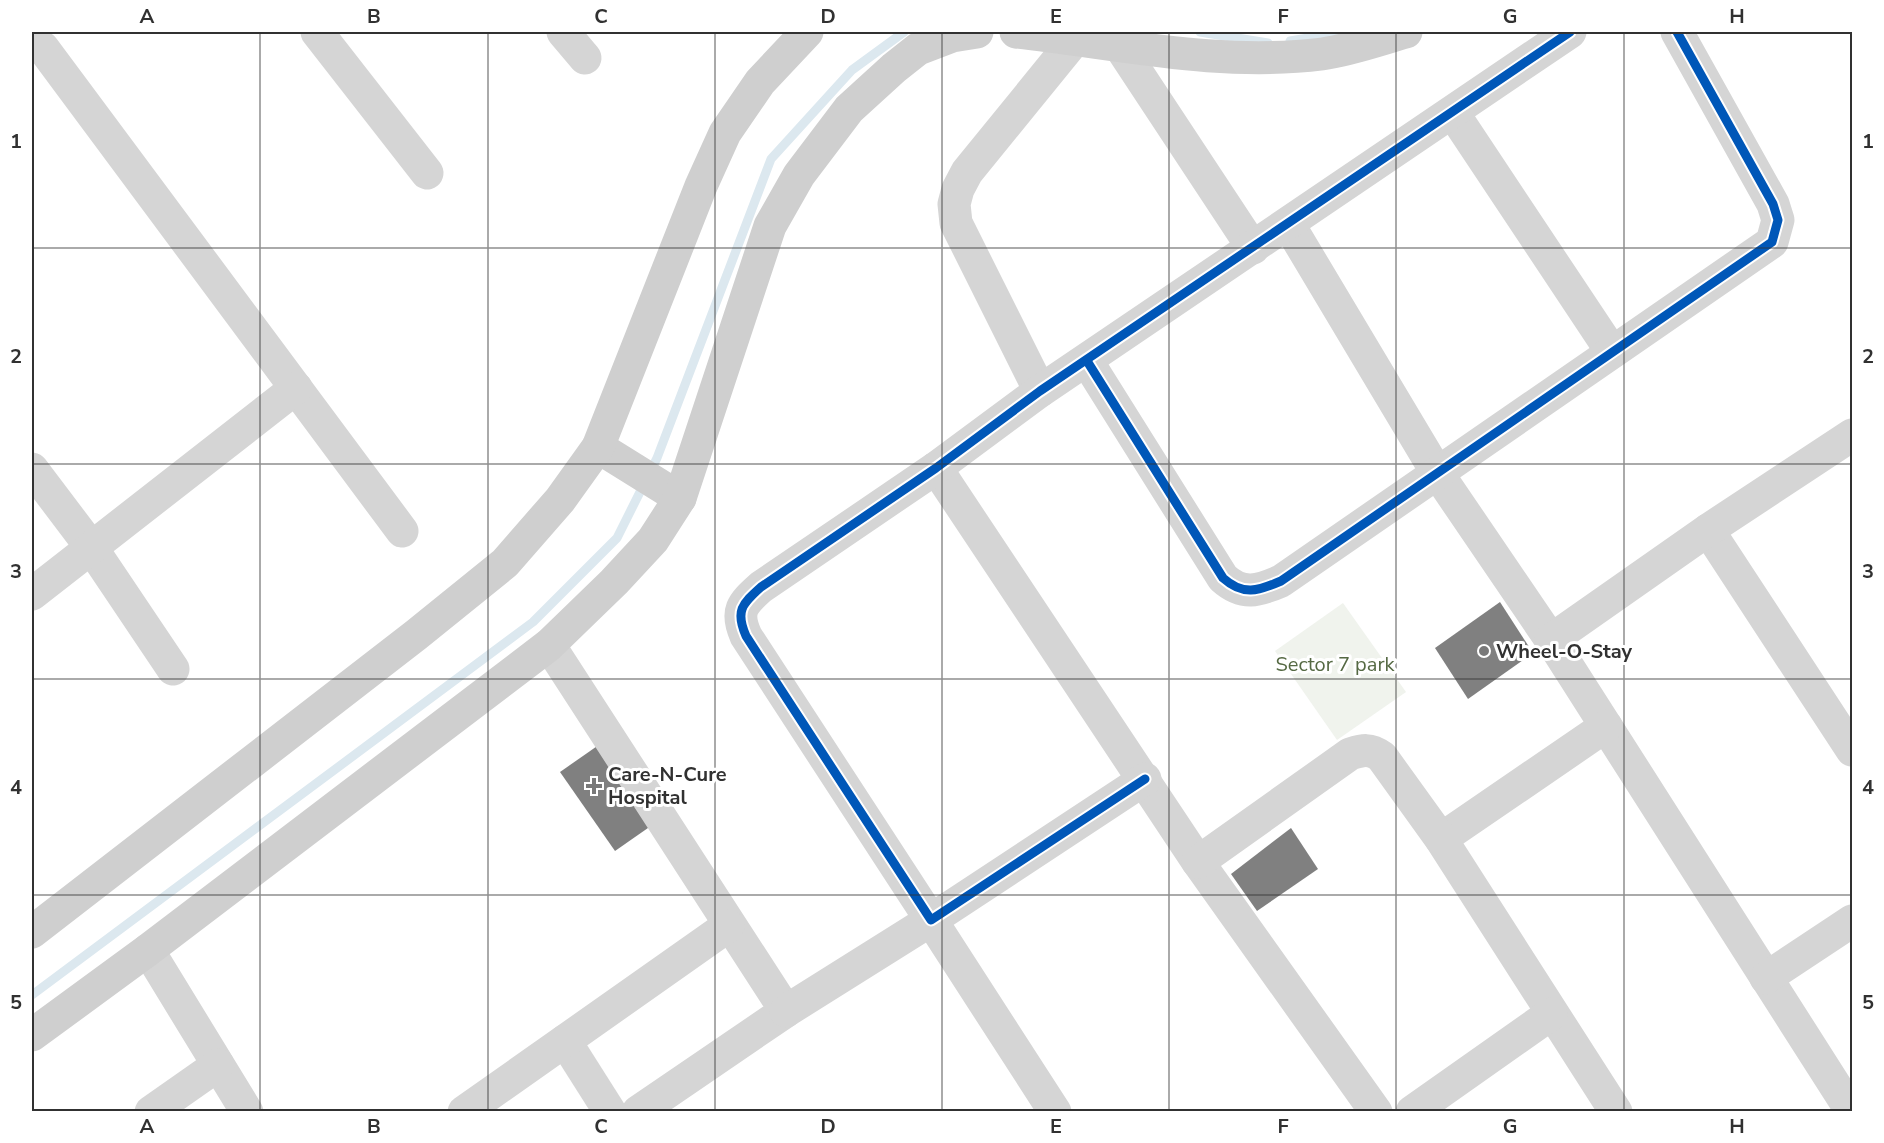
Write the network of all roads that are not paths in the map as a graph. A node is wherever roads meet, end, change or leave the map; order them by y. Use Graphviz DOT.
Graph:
graph roads {
  1 [pos="317,32"];
  2 [pos="563,32"];
  3 [pos="807,32"];
  4 [pos="977,32"];
  5 [pos="1016,32"];
  6 [pos="1406,32"];
  7 [pos="1570,32"];
  8 [pos="1677,32"];
  9 [pos="1076,38"];
  10 [pos="1119,45"];
  11 [pos="47,46"];
  12 [pos="585,57"];
  13 [pos="1453,113"];
  14 [pos="426,173"];
  15 [pos="1289,225"];
  16 [pos="1253,248"];
  17 [pos="1612,352"];
  18 [pos="1087,361"];
  19 [pos="296,388"];
  20 [pos="1040,391"];
  21 [pos="1852,435"];
  22 [pos="605,452"];
  23 [pos="936,468"];
  24 [pos="32,469"];
  25 [pos="1436,471"];
  26 [pos="668,491"];
  27 [pos="1708,530"];
  28 [pos="402,531"];
  29 [pos="91,547"];
  30 [pos="32,594"];
  31 [pos="1551,640"];
  32 [pos="549,645"];
  33 [pos="173,669"];
  34 [pos="1606,726"];
  35 [pos="1852,750"];
  36 [pos="1145,779"];
  37 [pos="1441,839"];
  38 [pos="1198,862"];
  39 [pos="931,920"];
  40 [pos="1852,921"];
  41 [pos="728,926"];
  42 [pos="32,932"];
  43 [pos="148,950"];
  44 [pos="1766,978"];
  45 [pos="786,1011"];
  46 [pos="1551,1014"];
  47 [pos="32,1035"];
  48 [pos="565,1041"];
  49 [pos="218,1065"];
  50 [pos="1045,1108"];
  51 [pos="151,1112"];
  52 [pos="247,1112"];
  53 [pos="464,1112"];
  54 [pos="610,1112"];
  55 [pos="638,1112"];
  56 [pos="1376,1112"];
  57 [pos="1412,1112"];
  58 [pos="1616,1112"];
  59 [pos="1852,1112"];
  1 -- 14 [label="street"];
  2 -- 12 [label="street"];
  3 -- 22 [label="main road"];
  4 -- 26 [label="main road"];
  5 -- 9 [label="main road"];
  6 -- 10 [label="main road"];
  7 -- 13 [label="street"];
  8 -- 17 [label="street"];
  9 -- 10 [label="main road"];
  9 -- 20 [label="street"];
  10 -- 16 [label="street"];
  11 -- 19 [label="street"];
  13 -- 15 [label="street"];
  13 -- 17 [label="street"];
  15 -- 16 [label="street"];
  15 -- 25 [label="street"];
  16 -- 18 [label="street"];
  17 -- 25 [label="street"];
  18 -- 20 [label="street"];
  18 -- 25 [label="street"];
  19 -- 28 [label="street"];
  19 -- 29 [label="street"];
  20 -- 23 [label="street"];
  21 -- 27 [label="street"];
  22 -- 26 [label="main road"];
  22 -- 42 [label="main road"];
  23 -- 36 [label="street"];
  23 -- 39 [label="street"];
  24 -- 29 [label="street"];
  25 -- 31 [label="street"];
  26 -- 32 [label="main road"];
  27 -- 31 [label="street"];
  27 -- 35 [label="street"];
  29 -- 30 [label="street"];
  29 -- 33 [label="street"];
  31 -- 34 [label="street"];
  32 -- 41 [label="street"];
  32 -- 43 [label="main road"];
  34 -- 37 [label="street"];
  34 -- 44 [label="street"];
  36 -- 38 [label="street"];
  36 -- 39 [label="street"];
  37 -- 38 [label="street"];
  37 -- 46 [label="street"];
  38 -- 56 [label="street"];
  39 -- 45 [label="street"];
  39 -- 50 [label="street"];
  40 -- 44 [label="street"];
  41 -- 45 [label="street"];
  41 -- 48 [label="street"];
  43 -- 47 [label="main road"];
  43 -- 49 [label="street"];
  44 -- 59 [label="street"];
  45 -- 55 [label="street"];
  46 -- 57 [label="street"];
  46 -- 58 [label="street"];
  48 -- 53 [label="street"];
  48 -- 54 [label="street"];
  49 -- 51 [label="street"];
  49 -- 52 [label="street"];
}
